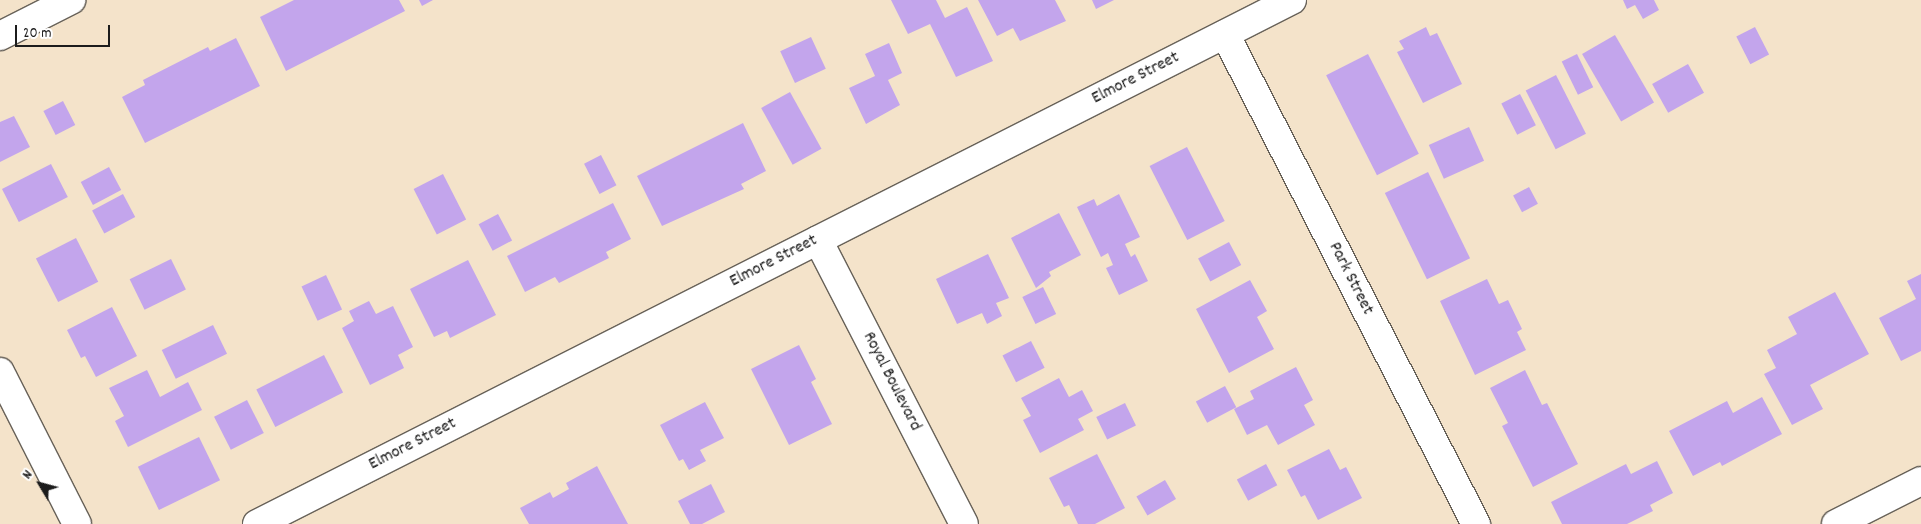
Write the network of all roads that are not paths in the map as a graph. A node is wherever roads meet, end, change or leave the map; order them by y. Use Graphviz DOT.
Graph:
graph roads {
  1 [pos="71,0"];
  2 [pos="1292,0"];
  3 [pos="1225,34"];
  4 [pos="0,36"];
  5 [pos="818,240"];
  6 [pos="0,372"];
  7 [pos="1921,481"];
  8 [pos="77,524"];
  9 [pos="257,524"];
  10 [pos="964,524"];
  11 [pos="1476,524"];
  12 [pos="1836,524"];
  1 -- 4 [label="street"];
  2 -- 3 [label="street, Elmore Street"];
  3 -- 5 [label="street, Elmore Street"];
  3 -- 11 [label="street, Park Street"];
  5 -- 9 [label="street, Elmore Street"];
  5 -- 10 [label="street, Royal Boulevard"];
  6 -- 8 [label="street"];
  7 -- 12 [label="street"];
}
